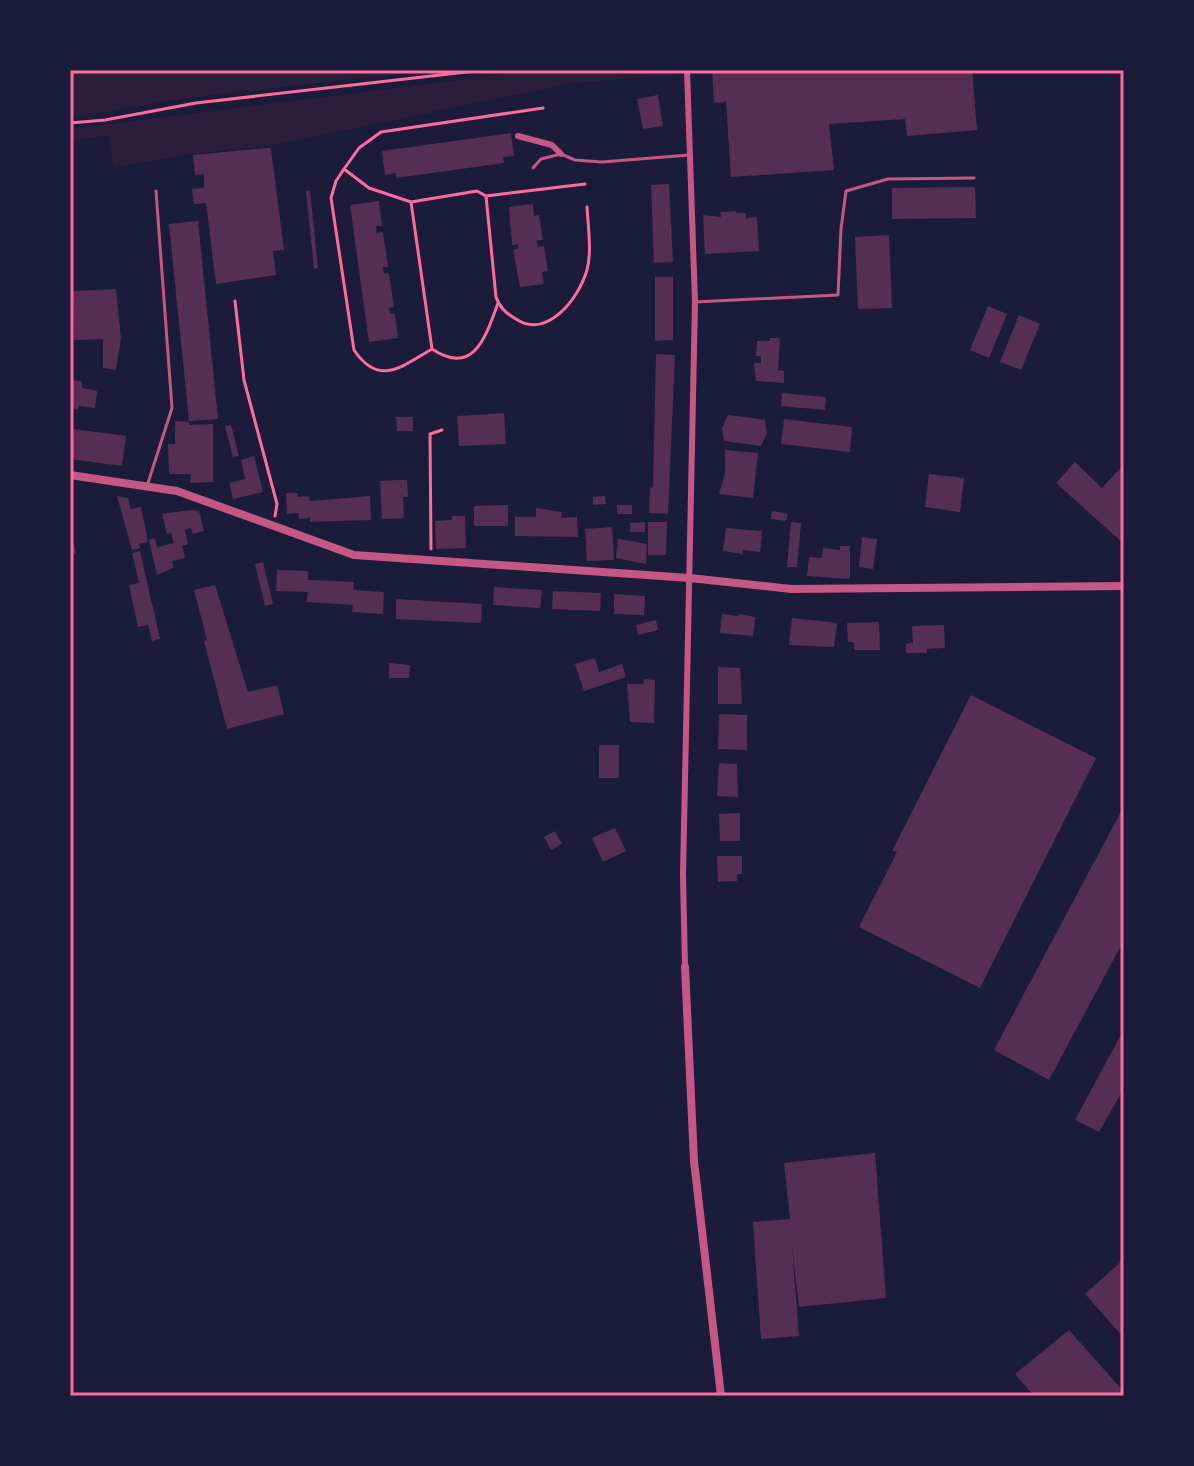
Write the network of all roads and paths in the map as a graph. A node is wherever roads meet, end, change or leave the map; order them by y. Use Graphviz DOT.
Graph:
graph roads {
  1 [pos="484,70"];
  2 [pos="687,70"];
  3 [pos="543,108"];
  4 [pos="70,123"];
  5 [pos="518,136"];
  6 [pos="561,154"];
  7 [pos="689,155"];
  8 [pos="533,168"];
  9 [pos="344,169"];
  10 [pos="974,178"];
  11 [pos="585,184"];
  12 [pos="156,191"];
  13 [pos="486,196"];
  14 [pos="411,202"];
  15 [pos="587,207"];
  16 [pos="235,301"];
  17 [pos="695,302"];
  18 [pos="498,303"];
  19 [pos="432,349"];
  20 [pos="442,430"];
  21 [pos="70,475"];
  22 [pos="147,487"];
  23 [pos="274,528"];
  24 [pos="431,561"];
  25 [pos="690,578"];
  26 [pos="1124,586"];
  27 [pos="685,967"];
  28 [pos="721,1396"];
  1 -- 4 [label="path"];
  2 -- 7 [label="street"];
  3 -- 9 [label="path"];
  5 -- 6 [label="street"];
  6 -- 7 [label="lane"];
  6 -- 8 [label="lane"];
  7 -- 17 [label="street"];
  9 -- 14 [label="path"];
  9 -- 19 [label="path"];
  10 -- 17 [label="lane"];
  11 -- 13 [label="path"];
  12 -- 22 [label="lane"];
  13 -- 14 [label="path"];
  13 -- 18 [label="path"];
  14 -- 19 [label="path"];
  15 -- 18 [label="path"];
  16 -- 23 [label="path"];
  17 -- 25 [label="street"];
  18 -- 19 [label="path"];
  20 -- 24 [label="path"];
  21 -- 22 [label="street"];
  22 -- 23 [label="street"];
  23 -- 24 [label="street"];
  24 -- 25 [label="street"];
  25 -- 26 [label="street"];
  25 -- 27 [label="street"];
  27 -- 28 [label="street"];
}
